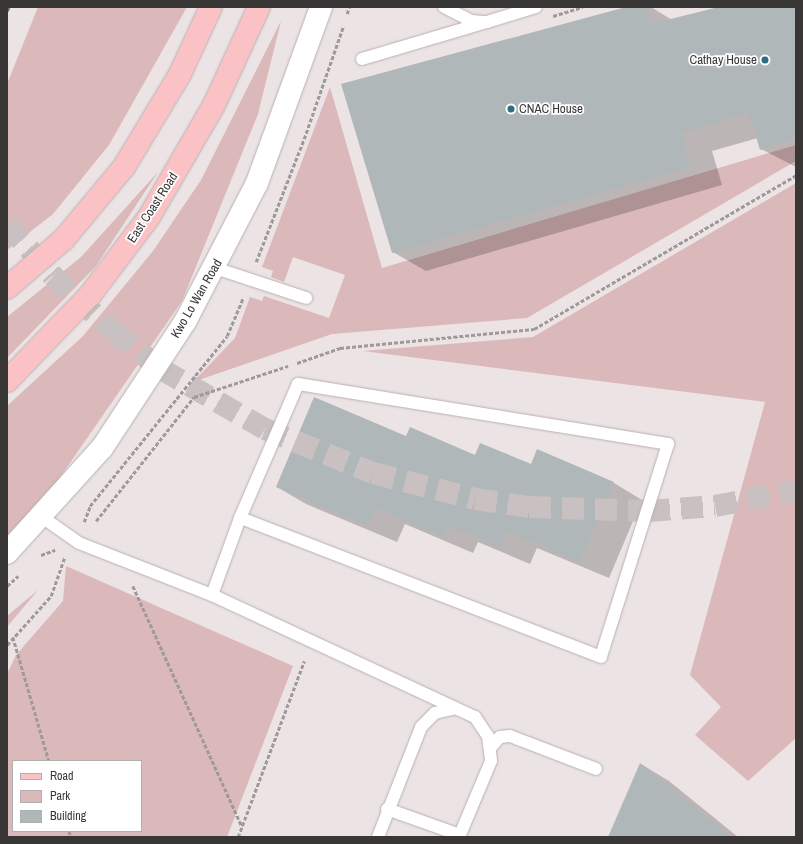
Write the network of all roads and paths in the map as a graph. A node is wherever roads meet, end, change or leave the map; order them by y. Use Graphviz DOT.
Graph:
graph roads {
  1 [pos="211,7"];
  2 [pos="259,7"];
  3 [pos="321,7"];
  4 [pos="349,7"];
  5 [pos="444,7"];
  6 [pos="536,7"];
  7 [pos="487,22"];
  8 [pos="362,59"];
  9 [pos="796,175"];
  10 [pos="215,268"];
  11 [pos="253,268"];
  12 [pos="7,288"];
  13 [pos="245,292"];
  14 [pos="306,298"];
  15 [pos="7,382"];
  16 [pos="89,515"];
  17 [pos="42,517"];
  18 [pos="240,518"];
  19 [pos="96,521"];
  20 [pos="54,551"];
  21 [pos="7,553"];
  22 [pos="43,553"];
  23 [pos="65,556"];
  24 [pos="133,586"];
  25 [pos="212,595"];
  26 [pos="13,638"];
  27 [pos="7,645"];
  28 [pos="304,661"];
  29 [pos="453,709"];
  30 [pos="491,747"];
  31 [pos="49,760"];
  32 [pos="596,769"];
  33 [pos="387,809"];
  34 [pos="242,826"];
  35 [pos="460,836"];
  36 [pos="238,837"];
  37 [pos="378,837"];
  1 -- 12 [label="main road"];
  2 -- 15 [label="main road, East Coast Road"];
  3 -- 10 [label="street, Kwo Lo Wan Road"];
  4 -- 11 [label="path"];
  5 -- 7 [label="lane"];
  6 -- 7 [label="lane"];
  7 -- 8 [label="lane"];
  9 -- 19 [label="path"];
  10 -- 14 [label="lane"];
  10 -- 17 [label="street, Kwo Lo Wan Road"];
  13 -- 16 [label="path"];
  17 -- 21 [label="street, Kwo Lo Wan Road"];
  17 -- 25 [label="lane"];
  18 -- 18 [label="lane"];
  18 -- 25 [label="lane"];
  20 -- 22 [label="path"];
  23 -- 26 [label="path"];
  24 -- 34 [label="path"];
  25 -- 29 [label="lane"];
  26 -- 27 [label="path"];
  26 -- 31 [label="path"];
  28 -- 34 [label="path"];
  29 -- 30 [label="lane"];
  29 -- 33 [label="lane"];
  30 -- 32 [label="lane"];
  30 -- 35 [label="lane"];
  33 -- 35 [label="lane"];
  33 -- 37 [label="lane"];
  34 -- 36 [label="path"];
}
